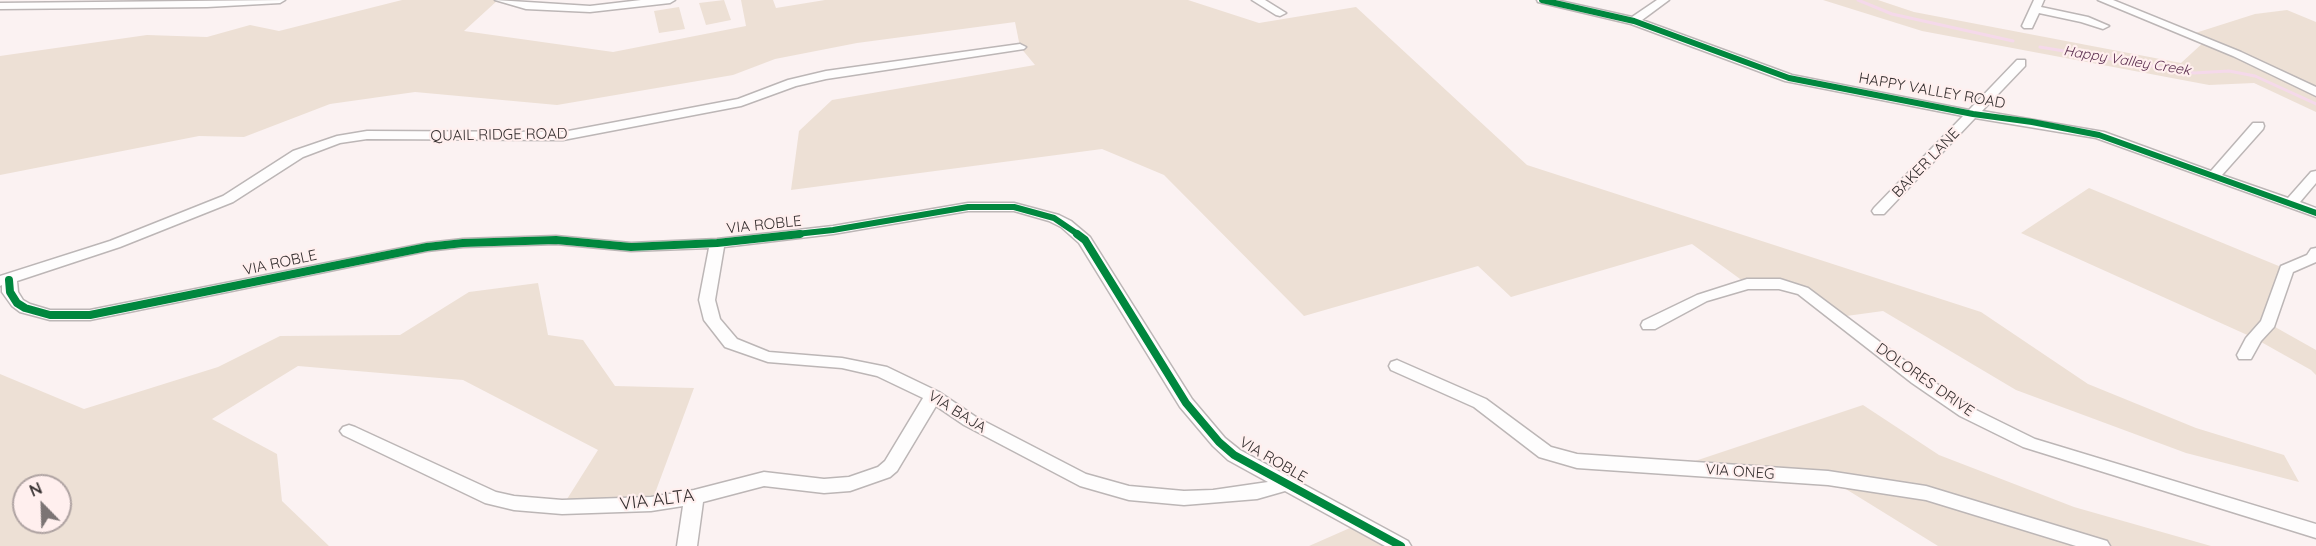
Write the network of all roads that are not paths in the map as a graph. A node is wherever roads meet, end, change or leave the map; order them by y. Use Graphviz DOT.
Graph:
graph roads {
  1 [pos="280,0"];
  2 [pos="500,0"];
  3 [pos="670,0"];
  4 [pos="1257,0"];
  5 [pos="1542,0"];
  6 [pos="1664,0"];
  7 [pos="2103,0"];
  8 [pos="2036,4"];
  9 [pos="0,6"];
  10 [pos="1280,14"];
  11 [pos="1634,21"];
  12 [pos="2028,26"];
  13 [pos="2103,26"];
  14 [pos="1020,46"];
  15 [pos="2021,63"];
  16 [pos="2316,92"];
  17 [pos="1973,114"];
  18 [pos="2259,126"];
  19 [pos="2316,175"];
  20 [pos="2212,176"];
  21 [pos="2291,204"];
  22 [pos="1879,211"];
  23 [pos="2316,213"];
  24 [pos="717,243"];
  25 [pos="2316,252"];
  26 [pos="4,281"];
  27 [pos="1649,325"];
  28 [pos="2245,356"];
  29 [pos="1397,366"];
  30 [pos="933,396"];
  31 [pos="350,431"];
  32 [pos="1285,484"];
  33 [pos="694,497"];
  34 [pos="2316,531"];
  35 [pos="687,546"];
  36 [pos="1401,546"];
  37 [pos="2100,546"];
  1 -- 9 [label="street"];
  2 -- 3 [label="street"];
  4 -- 10 [label="street"];
  5 -- 11 [label="street, HAPPY VALLEY ROAD"];
  6 -- 11 [label="street"];
  7 -- 16 [label="street"];
  8 -- 12 [label="street"];
  8 -- 13 [label="street"];
  11 -- 17 [label="street, HAPPY VALLEY ROAD"];
  14 -- 26 [label="street, QUAIL RIDGE ROAD"];
  15 -- 17 [label="street, BAKER LANE"];
  17 -- 20 [label="street, HAPPY VALLEY ROAD"];
  17 -- 22 [label="street, BAKER LANE"];
  18 -- 20 [label="street"];
  19 -- 21 [label="street"];
  20 -- 21 [label="street, HAPPY VALLEY ROAD"];
  21 -- 23 [label="street, HAPPY VALLEY ROAD"];
  24 -- 26 [label="street, VIA ROBLE"];
  24 -- 30 [label="street, VIA BAJA"];
  24 -- 32 [label="street, VIA ROBLE"];
  25 -- 28 [label="street"];
  27 -- 34 [label="street, DOLORES DRIVE"];
  29 -- 37 [label="street, VIA ONEG"];
  30 -- 32 [label="street, VIA BAJA"];
  30 -- 33 [label="street, VIA ALTA"];
  31 -- 33 [label="street, VIA ALTA"];
  32 -- 36 [label="street, VIA ROBLE"];
  33 -- 35 [label="street"];
}
